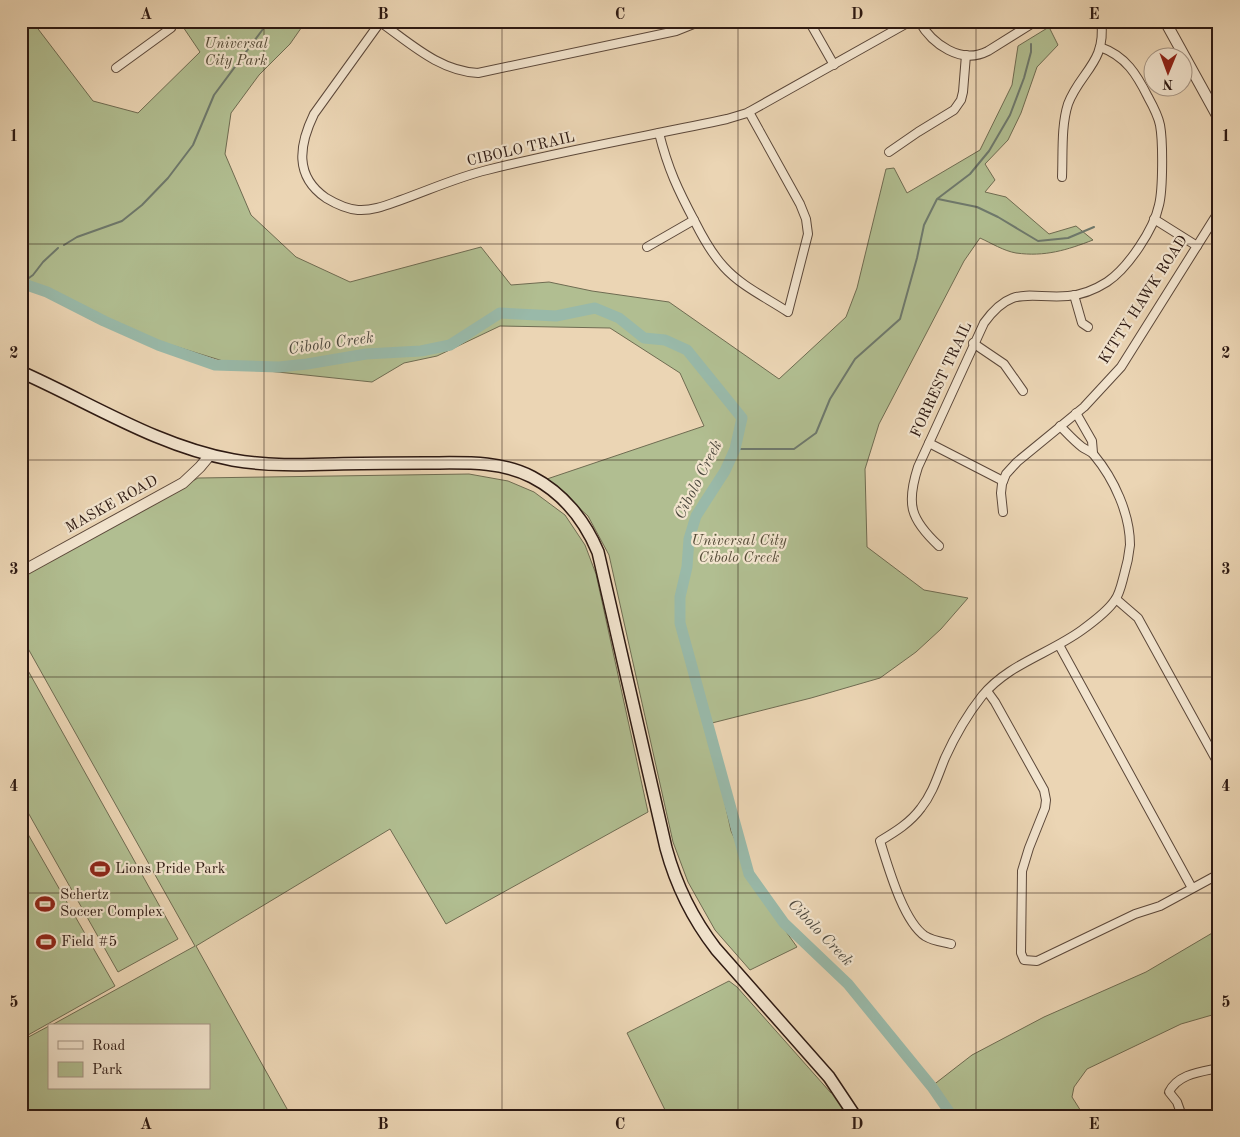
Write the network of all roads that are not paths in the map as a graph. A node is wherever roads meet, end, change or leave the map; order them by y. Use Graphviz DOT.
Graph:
graph roads {
  1 [pos="701,21"];
  2 [pos="809,21"];
  3 [pos="911,21"];
  4 [pos="919,21"];
  5 [pos="1036,21"];
  6 [pos="1101,21"];
  7 [pos="1165,21"];
  8 [pos="380,22"];
  9 [pos="169,24"];
  10 [pos="1024,24"];
  11 [pos="1100,47"];
  12 [pos="966,55"];
  13 [pos="834,65"];
  14 [pos="116,68"];
  15 [pos="749,112"];
  16 [pos="1219,119"];
  17 [pos="659,133"];
  18 [pos="889,152"];
  19 [pos="1062,177"];
  20 [pos="1219,211"];
  21 [pos="1154,219"];
  22 [pos="694,220"];
  23 [pos="1197,246"];
  24 [pos="647,247"];
  25 [pos="1074,295"];
  26 [pos="1088,327"];
  27 [pos="973,343"];
  28 [pos="21,372"];
  29 [pos="1023,391"];
  30 [pos="1076,413"];
  31 [pos="1060,426"];
  32 [pos="929,442"];
  33 [pos="1093,453"];
  34 [pos="210,455"];
  35 [pos="1003,481"];
  36 [pos="1003,512"];
  37 [pos="938,546"];
  38 [pos="21,572"];
  39 [pos="1116,599"];
  40 [pos="1059,645"];
  41 [pos="987,691"];
  42 [pos="1219,765"];
  43 [pos="1219,874"];
  44 [pos="1192,888"];
  45 [pos="951,944"];
  46 [pos="1219,1068"];
  47 [pos="856,1116"];
  48 [pos="1182,1116"];
  1 -- 8 [label="street"];
  2 -- 13 [label="street"];
  3 -- 13 [label="street, CIBOLO TRAIL"];
  4 -- 12 [label="street"];
  5 -- 10 [label="street"];
  6 -- 11 [label="street"];
  7 -- 16 [label="street"];
  8 -- 17 [label="street, CIBOLO TRAIL"];
  9 -- 14 [label="street"];
  10 -- 12 [label="street"];
  11 -- 19 [label="street"];
  11 -- 21 [label="street, FORREST TRAIL"];
  12 -- 18 [label="street"];
  13 -- 15 [label="street, CIBOLO TRAIL"];
  15 -- 17 [label="street, CIBOLO TRAIL"];
  15 -- 22 [label="street"];
  17 -- 22 [label="street"];
  20 -- 23 [label="street, KITTY HAWK ROAD"];
  21 -- 23 [label="street"];
  21 -- 25 [label="street, FORREST TRAIL"];
  22 -- 24 [label="street"];
  23 -- 30 [label="street, KITTY HAWK ROAD"];
  25 -- 26 [label="street"];
  25 -- 27 [label="street, FORREST TRAIL"];
  27 -- 29 [label="street"];
  27 -- 32 [label="street, FORREST TRAIL"];
  28 -- 34 [label="main road"];
  30 -- 31 [label="street, KITTY HAWK ROAD"];
  30 -- 33 [label="street"];
  31 -- 33 [label="street"];
  31 -- 35 [label="street, KITTY HAWK ROAD"];
  32 -- 35 [label="street"];
  32 -- 37 [label="street, FORREST TRAIL"];
  33 -- 39 [label="street"];
  34 -- 38 [label="street, MASKE ROAD"];
  34 -- 47 [label="main road"];
  35 -- 36 [label="street"];
  39 -- 40 [label="street"];
  39 -- 42 [label="street"];
  40 -- 41 [label="street"];
  40 -- 44 [label="street"];
  41 -- 44 [label="street"];
  41 -- 45 [label="street"];
  43 -- 44 [label="street"];
  46 -- 48 [label="street"];
}
